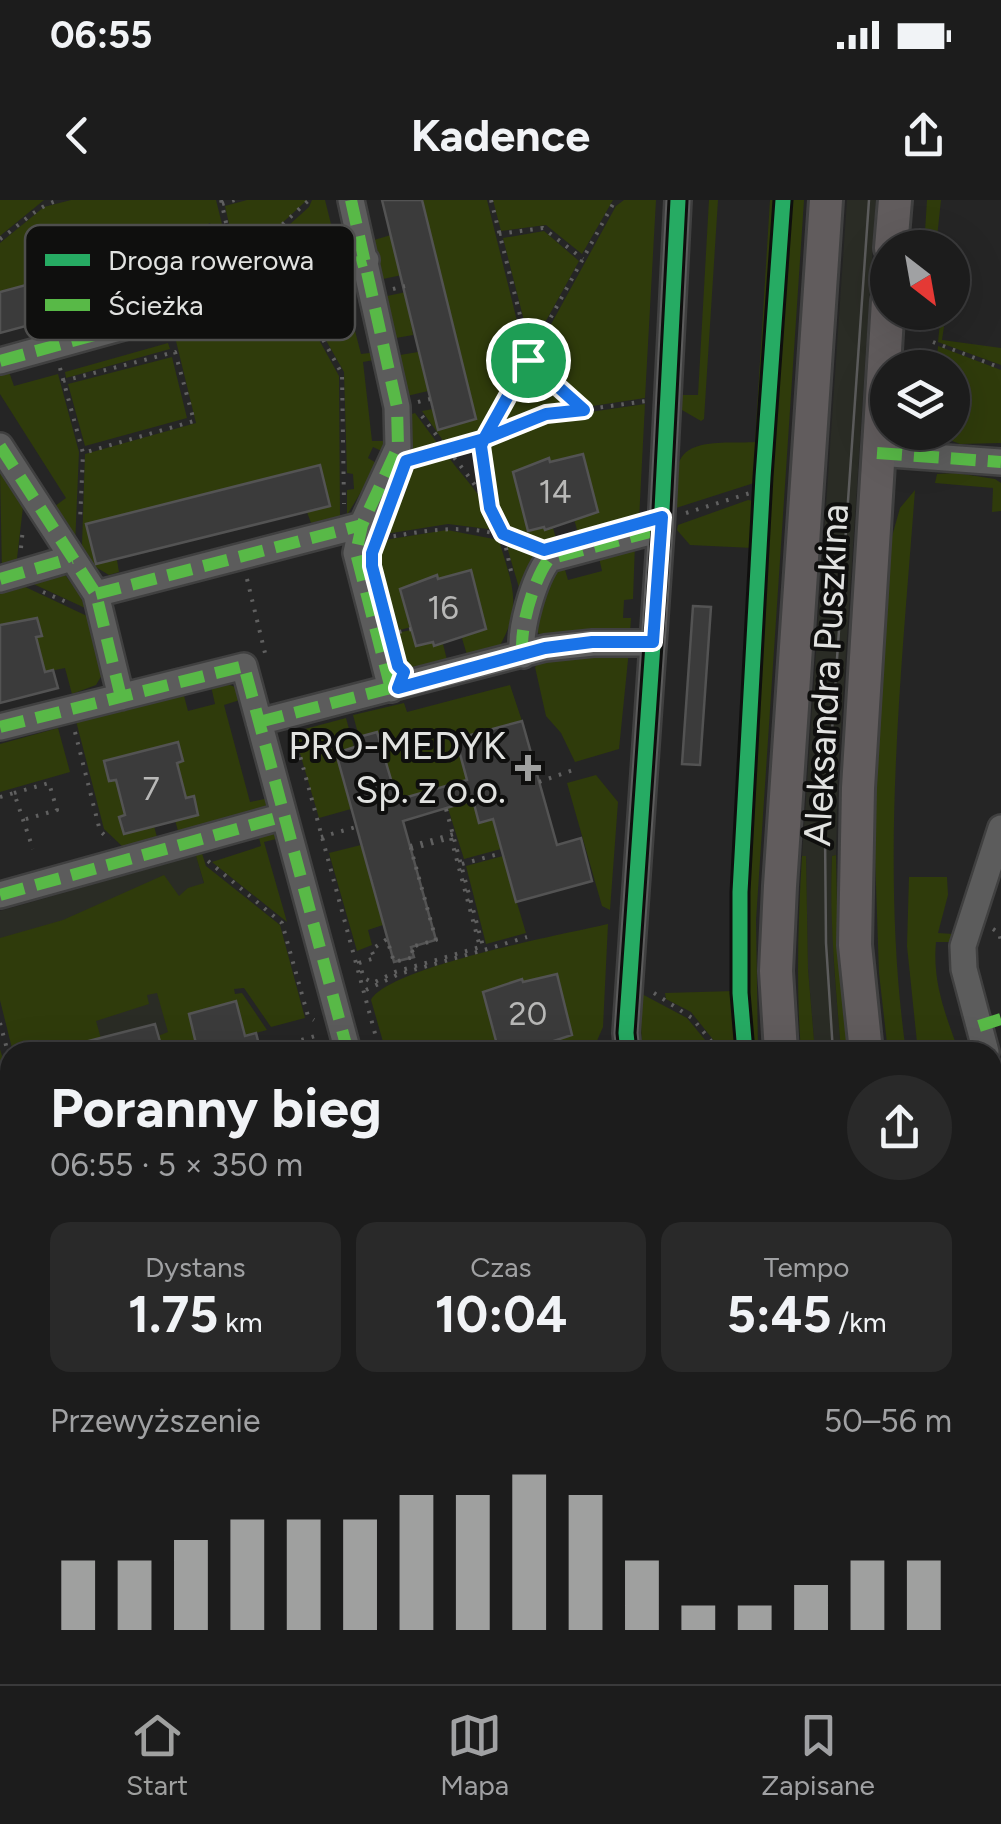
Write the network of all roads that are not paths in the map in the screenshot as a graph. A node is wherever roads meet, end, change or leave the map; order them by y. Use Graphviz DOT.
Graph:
graph roads {
  1 [pos="351,200"];
  2 [pos="678,200"];
  3 [pos="826,200"];
  4 [pos="896,200"];
  5 [pos="894,230"];
  6 [pos="366,260"];
  7 [pos="355,263"];
  8 [pos="886,330"];
  9 [pos="73,340"];
  10 [pos="0,361"];
  11 [pos="0,446"];
  12 [pos="877,453"];
  13 [pos="1001,462"];
  14 [pos="361,522"];
  15 [pos="661,523"];
  16 [pos="72,558"];
  17 [pos="0,579"];
  18 [pos="96,594"];
  19 [pos="653,642"];
  20 [pos="523,655"];
  21 [pos="391,689"];
  22 [pos="121,696"];
  23 [pos="258,722"];
  24 [pos="0,727"];
  25 [pos="284,816"];
  26 [pos="1001,828"];
  27 [pos="0,895"];
  28 [pos="990,1023"];
  29 [pos="345,1042"];
  30 [pos="628,1042"];
  31 [pos="780,1042"];
  32 [pos="865,1042"];
  1 -- 6 [label="street"];
  2 -- 15 [label="street"];
  3 -- 31 [label="main road, Aleksandra Puszkina"];
  4 -- 5 [label="main road"];
  6 -- 7 [label="street"];
  6 -- 14 [label="street"];
  8 -- 12 [label="main road, Aleksandra Puszkina"];
  9 -- 10 [label="street"];
  11 -- 16 [label="street"];
  12 -- 13 [label="street"];
  12 -- 32 [label="main road, Aleksandra Puszkina"];
  14 -- 18 [label="street"];
  14 -- 21 [label="street"];
  15 -- 19 [label="street"];
  15 -- 20 [label="street"];
  16 -- 17 [label="street"];
  16 -- 18 [label="street"];
  18 -- 22 [label="street"];
  19 -- 20 [label="street"];
  19 -- 30 [label="street"];
  20 -- 21 [label="street"];
  21 -- 23 [label="street"];
  22 -- 23 [label="street"];
  22 -- 24 [label="street"];
  23 -- 25 [label="street"];
  25 -- 27 [label="street"];
  25 -- 29 [label="street"];
  26 -- 28 [label="street"];
}
